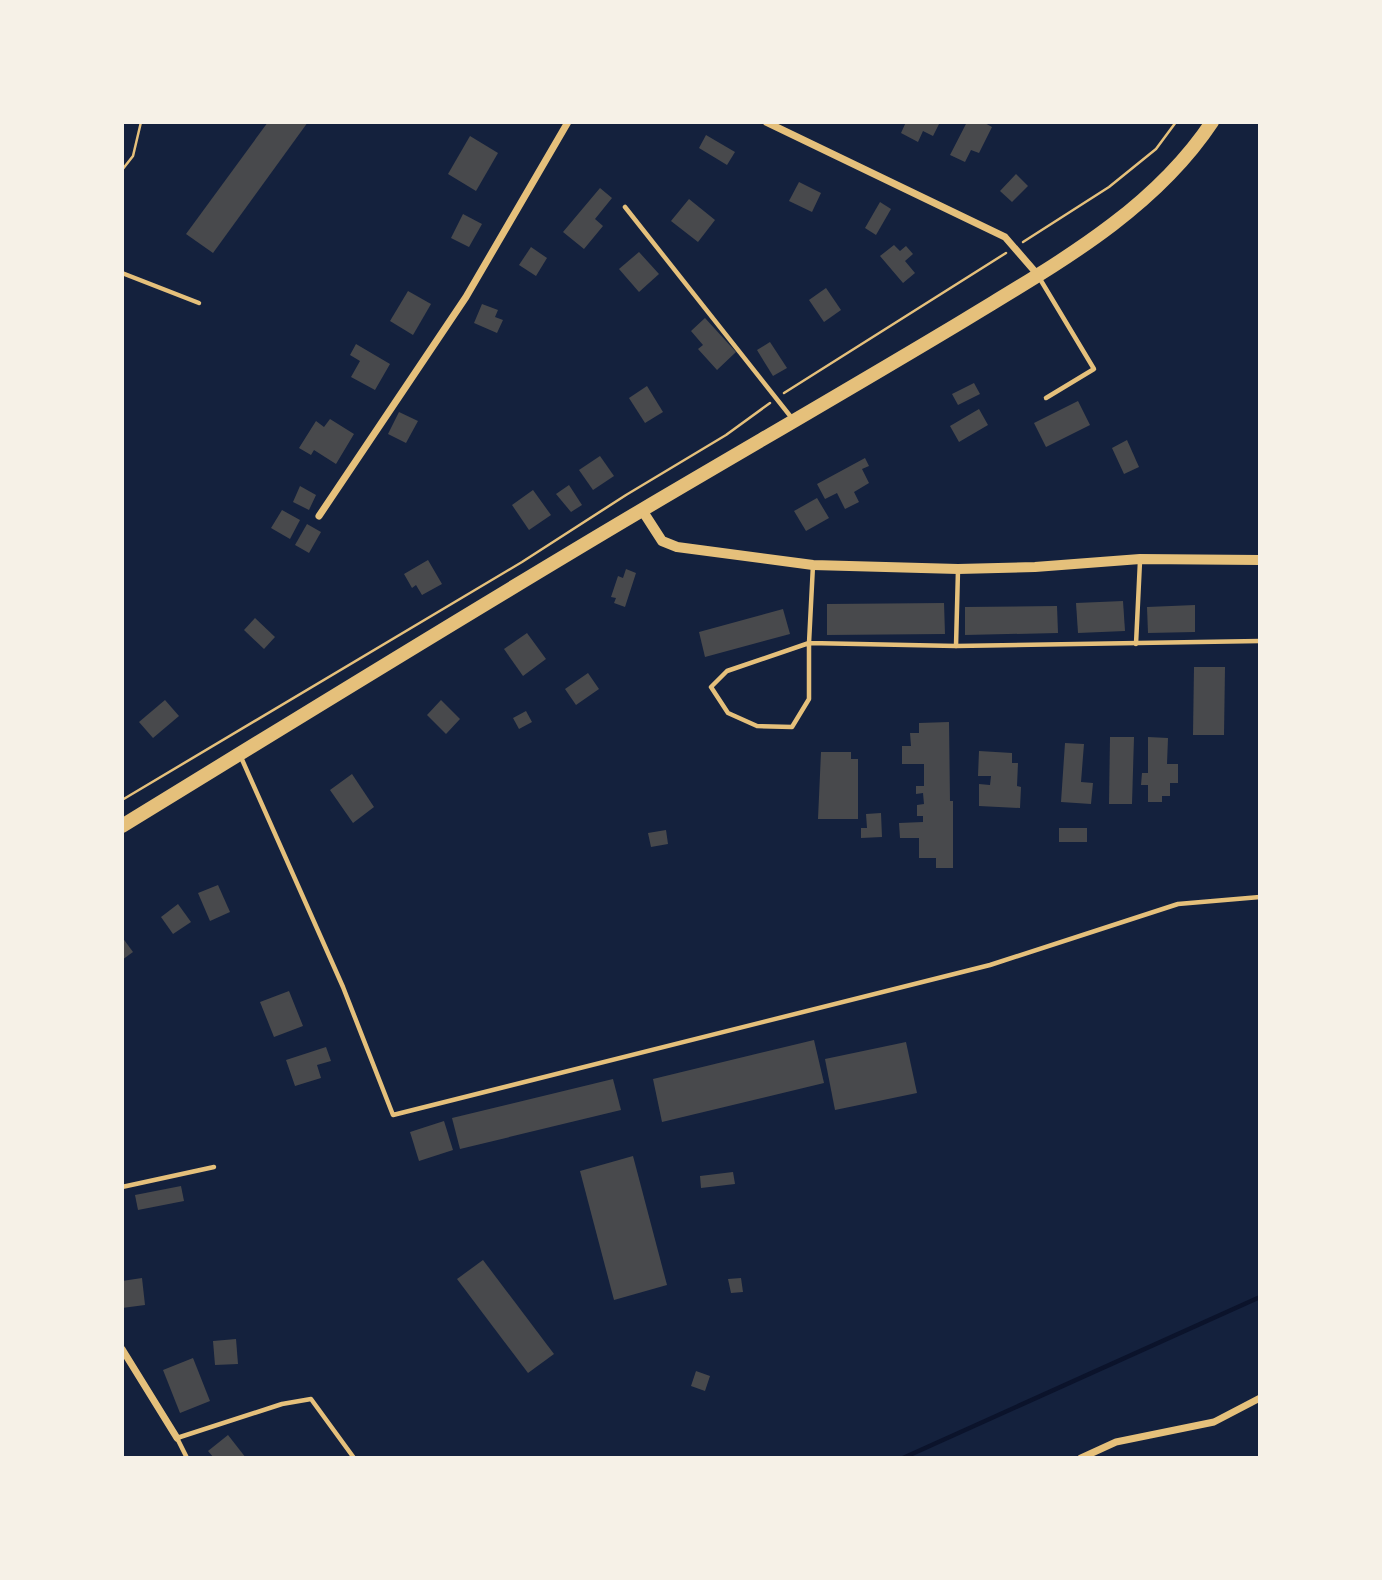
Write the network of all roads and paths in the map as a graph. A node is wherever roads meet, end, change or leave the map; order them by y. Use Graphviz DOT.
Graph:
graph roads {
  1 [pos="141,122"];
  2 [pos="568,122"];
  3 [pos="766,122"];
  4 [pos="1177,122"];
  5 [pos="1212,122"];
  6 [pos="122,170"];
  7 [pos="625,207"];
  8 [pos="1014,248"];
  9 [pos="122,273"];
  10 [pos="1038,275"];
  11 [pos="199,303"];
  12 [pos="776,398"];
  13 [pos="1046,398"];
  14 [pos="794,421"];
  15 [pos="642,510"];
  16 [pos="319,516"];
  17 [pos="1140,559"];
  18 [pos="1259,560"];
  19 [pos="814,565"];
  20 [pos="958,569"];
  21 [pos="1259,641"];
  22 [pos="809,643"];
  23 [pos="1136,644"];
  24 [pos="956,646"];
  25 [pos="240,755"];
  26 [pos="122,800"];
  27 [pos="122,827"];
  28 [pos="1259,897"];
  29 [pos="214,1167"];
  30 [pos="122,1187"];
  31 [pos="122,1349"];
  32 [pos="1259,1398"];
  33 [pos="177,1438"];
  34 [pos="187,1458"];
  35 [pos="354,1458"];
  36 [pos="1081,1458"];
  1 -- 6 [label="path"];
  2 -- 16 [label="street"];
  3 -- 8 [label="street"];
  4 -- 8 [label="path"];
  5 -- 10 [label="main road"];
  7 -- 12 [label="lane"];
  8 -- 10 [label="street"];
  8 -- 12 [label="path"];
  9 -- 11 [label="lane"];
  10 -- 13 [label="lane"];
  10 -- 14 [label="main road"];
  12 -- 14 [label="lane"];
  12 -- 26 [label="path"];
  14 -- 15 [label="main road"];
  15 -- 19 [label="street"];
  15 -- 25 [label="main road"];
  17 -- 18 [label="street"];
  17 -- 20 [label="street"];
  17 -- 23 [label="lane"];
  19 -- 20 [label="street"];
  19 -- 22 [label="lane"];
  20 -- 24 [label="lane"];
  21 -- 23 [label="lane"];
  22 -- 22 [label="lane"];
  22 -- 24 [label="lane"];
  23 -- 24 [label="lane"];
  25 -- 27 [label="main road"];
  25 -- 28 [label="lane"];
  29 -- 30 [label="lane"];
  31 -- 33 [label="street"];
  32 -- 36 [label="street"];
  33 -- 34 [label="lane"];
  33 -- 35 [label="lane"];
}
